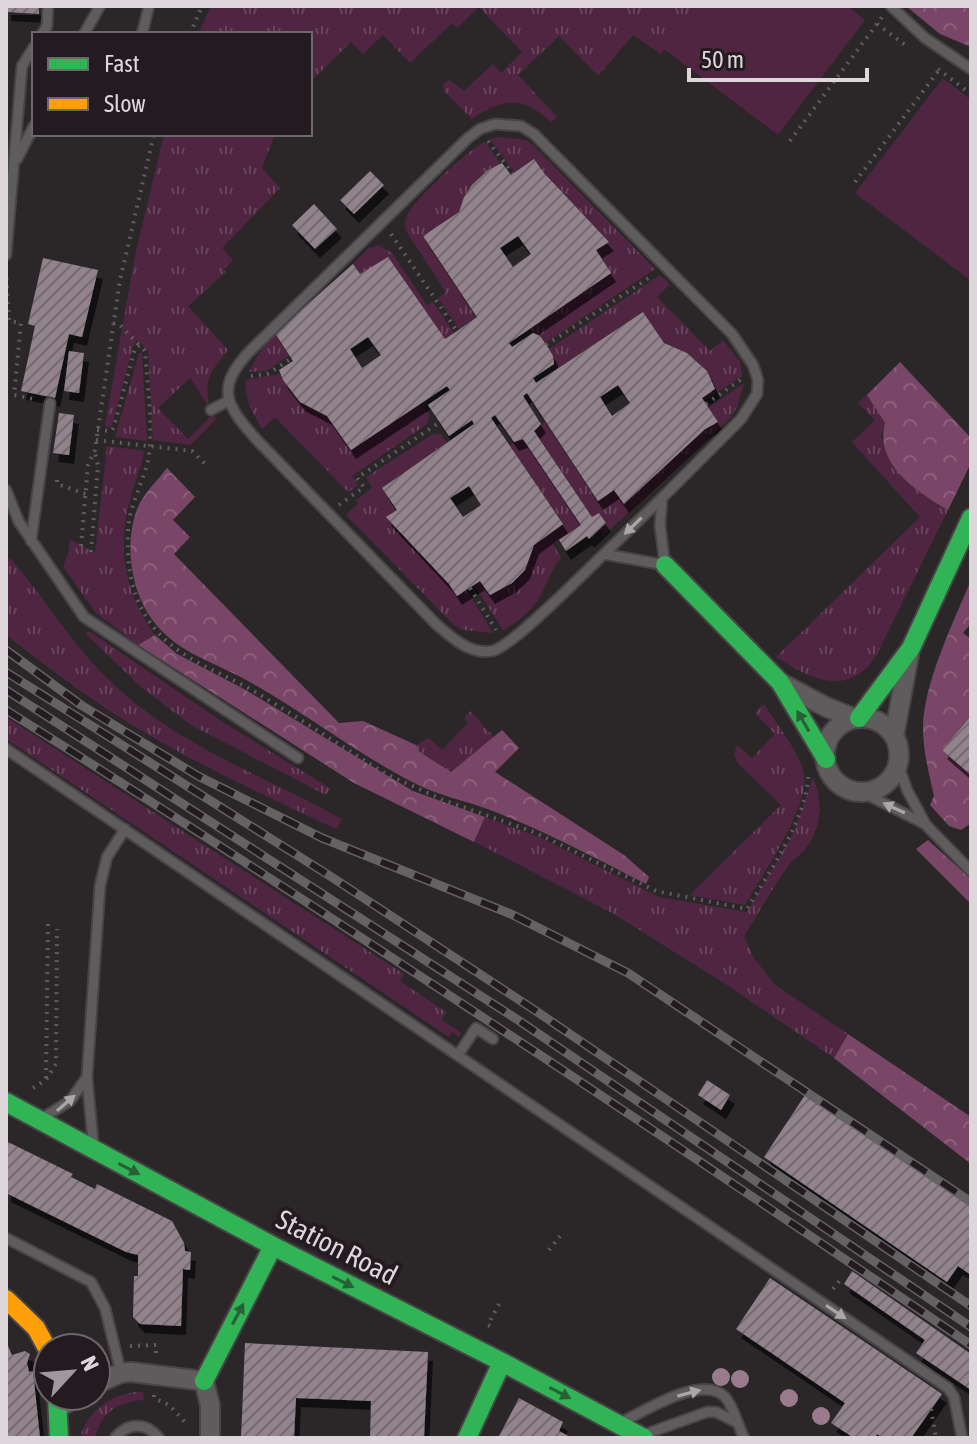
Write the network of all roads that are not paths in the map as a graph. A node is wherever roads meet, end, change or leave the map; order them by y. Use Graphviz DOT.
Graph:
graph roads {
  1 [pos="48,6"];
  2 [pos="100,6"];
  3 [pos="149,6"];
  4 [pos="891,6"];
  5 [pos="43,32"];
  6 [pos="85,32"];
  7 [pos="142,32"];
  8 [pos="32,50"];
  9 [pos="971,69"];
  10 [pos="32,130"];
  11 [pos="14,166"];
  12 [pos="6,255"];
  13 [pos="228,401"];
  14 [pos="50,403"];
  15 [pos="211,410"];
  16 [pos="6,490"];
  17 [pos="662,498"];
  18 [pos="971,518"];
  19 [pos="31,541"];
  20 [pos="604,554"];
  21 [pos="665,565"];
  22 [pos="911,648"];
  23 [pos="780,682"];
  24 [pos="857,718"];
  25 [pos="894,736"];
  26 [pos="6,749"];
  27 [pos="298,758"];
  28 [pos="826,759"];
  29 [pos="898,764"];
  30 [pos="862,792"];
  31 [pos="926,825"];
  32 [pos="125,829"];
  33 [pos="969,865"];
  34 [pos="493,1039"];
  35 [pos="458,1055"];
  36 [pos="87,1077"];
  37 [pos="6,1102"];
  38 [pos="37,1120"];
  39 [pos="97,1152"];
  40 [pos="6,1238"];
  41 [pos="273,1246"];
  42 [pos="6,1299"];
  43 [pos="38,1332"];
  44 [pos="502,1362"];
  45 [pos="121,1373"];
  46 [pos="112,1377"];
  47 [pos="204,1381"];
  48 [pos="58,1412"];
  49 [pos="736,1422"];
  50 [pos="617,1424"];
  51 [pos="202,1436"];
  52 [pos="642,1437"];
  53 [pos="59,1438"];
  54 [pos="115,1438"];
  55 [pos="159,1438"];
  56 [pos="467,1438"];
  57 [pos="744,1438"];
  58 [pos="962,1438"];
  1 -- 5 [label="lane"];
  2 -- 6 [label="lane"];
  3 -- 7 [label="lane"];
  4 -- 9 [label="lane"];
  8 -- 11 [label="lane"];
  10 -- 11 [label="lane"];
  11 -- 12 [label="lane"];
  13 -- 15 [label="lane"];
  13 -- 17 [label="lane"];
  13 -- 20 [label="lane"];
  14 -- 19 [label="lane"];
  16 -- 19 [label="lane"];
  17 -- 20 [label="lane, one-way"];
  17 -- 21 [label="lane"];
  18 -- 22 [label="street"];
  19 -- 27 [label="lane"];
  20 -- 21 [label="lane"];
  21 -- 23 [label="street"];
  22 -- 24 [label="street"];
  22 -- 25 [label="street"];
  23 -- 24 [label="street"];
  28 -- 23 [label="street, one-way"];
  24 -- 25 [label="street"];
  24 -- 28 [label="street"];
  25 -- 29 [label="street"];
  26 -- 32 [label="lane"];
  28 -- 30 [label="street"];
  29 -- 30 [label="street"];
  29 -- 31 [label="lane"];
  31 -- 30 [label="lane, one-way"];
  31 -- 33 [label="lane"];
  32 -- 35 [label="lane"];
  32 -- 36 [label="lane"];
  34 -- 35 [label="lane"];
  35 -- 58 [label="lane, one-way"];
  38 -- 36 [label="lane, one-way"];
  36 -- 39 [label="lane"];
  37 -- 38 [label="street, Station Road"];
  38 -- 39 [label="street, Station Road"];
  39 -- 41 [label="street, Station Road, one-way"];
  40 -- 45 [label="lane"];
  41 -- 44 [label="street, Station Road, one-way"];
  47 -- 41 [label="street, one-way"];
  42 -- 43 [label="street"];
  44 -- 50 [label="street, Station Road, one-way"];
  44 -- 56 [label="street"];
  45 -- 46 [label="street"];
  45 -- 47 [label="street"];
  47 -- 51 [label="street"];
  48 -- 53 [label="street"];
  50 -- 49 [label="lane, one-way"];
  49 -- 52 [label="lane"];
  49 -- 57 [label="lane"];
  50 -- 52 [label="street, Station Road"];
  54 -- 55 [label="lane"];
}
